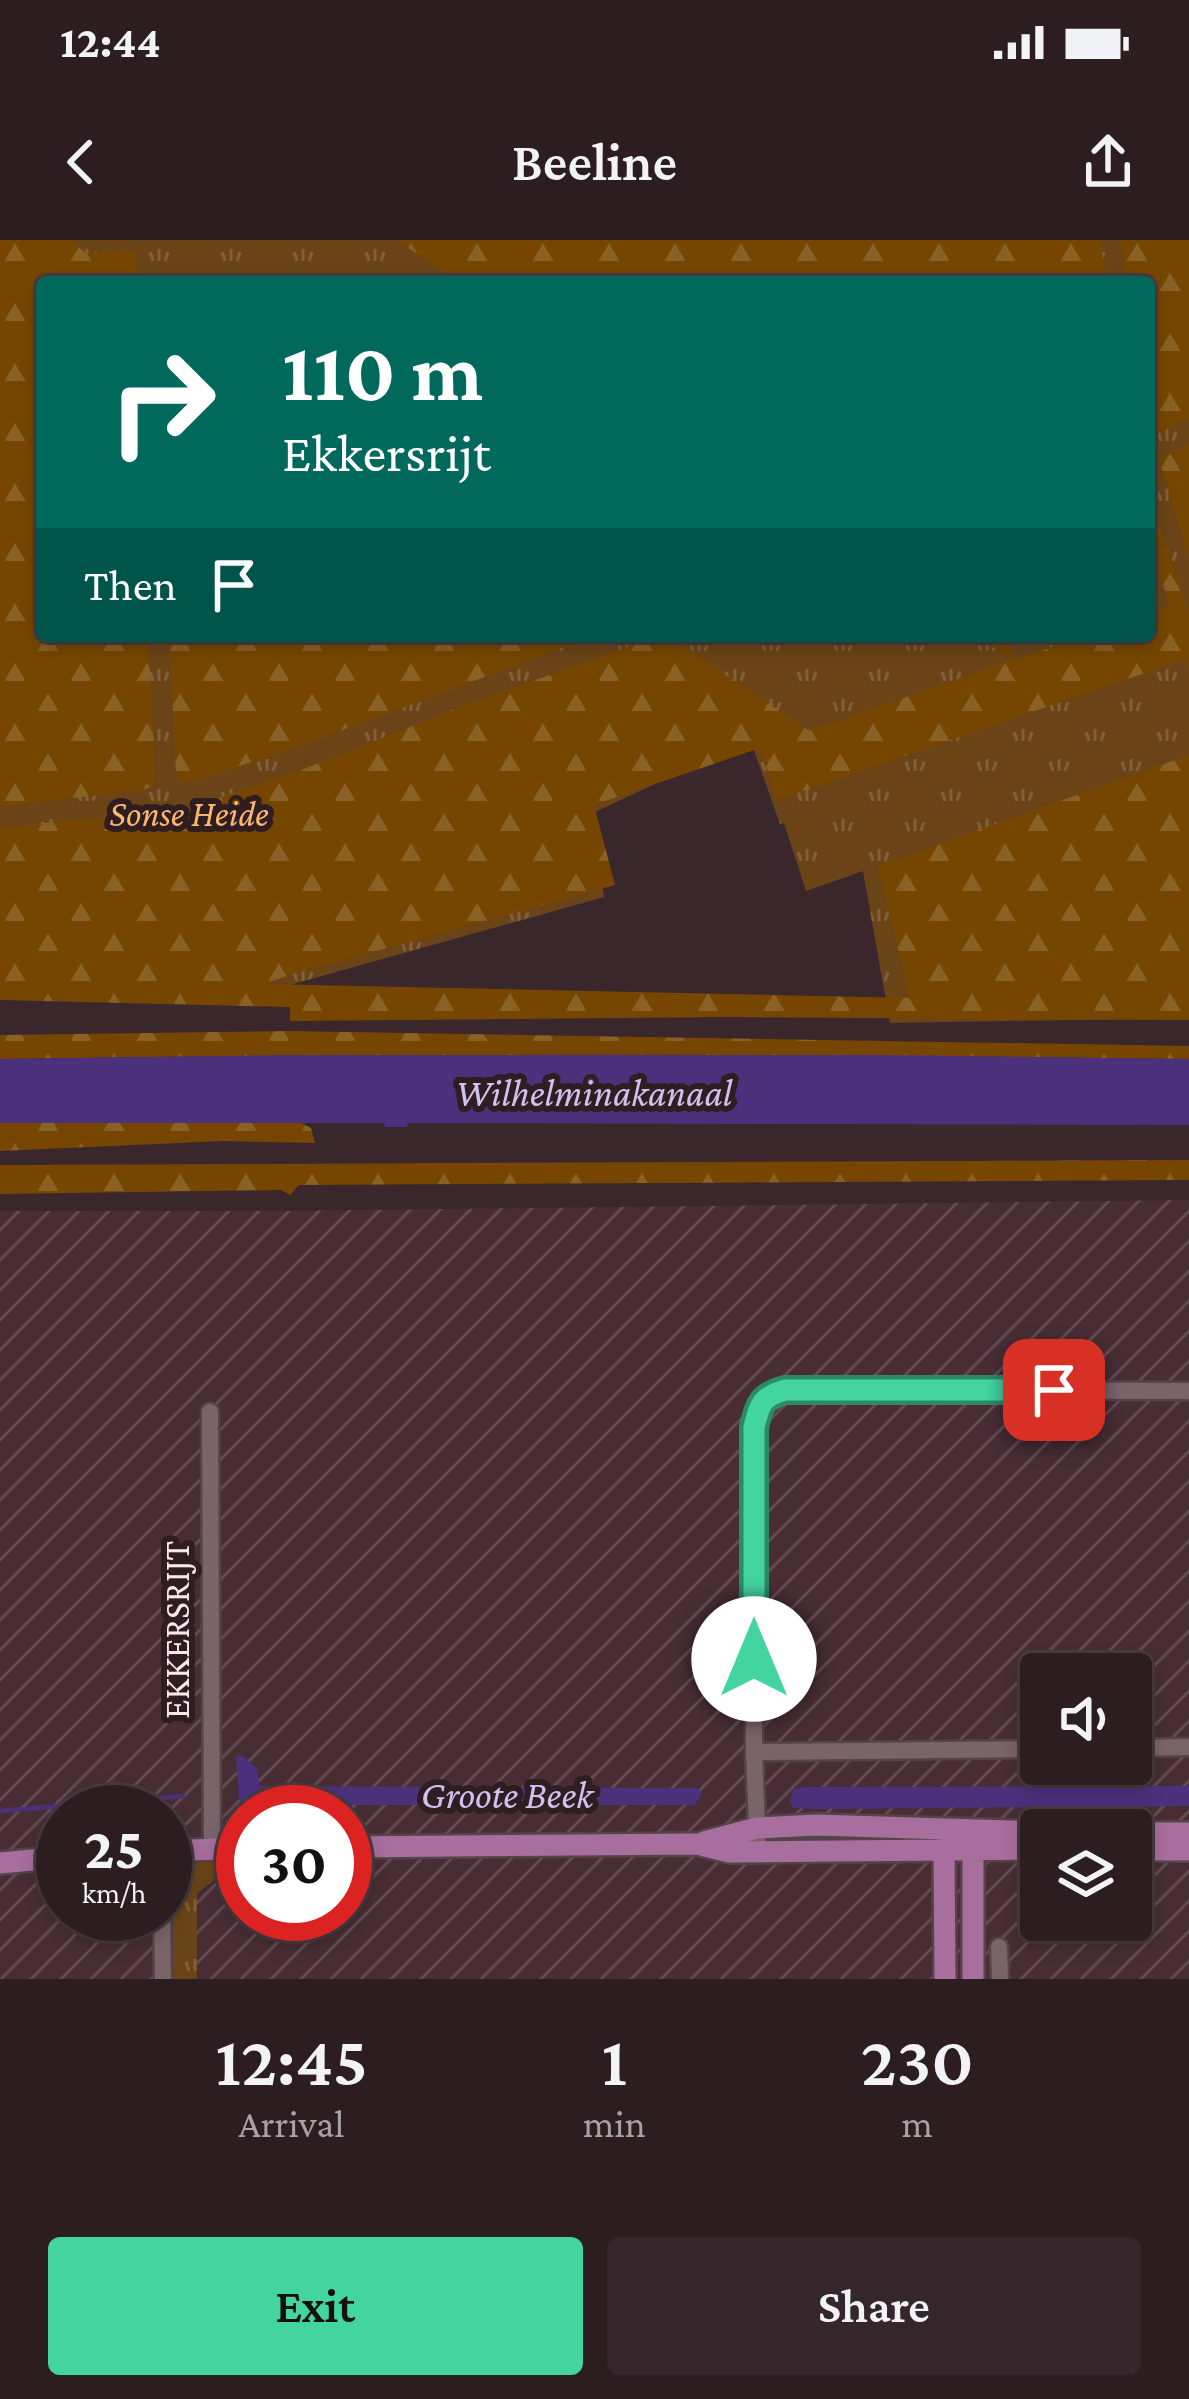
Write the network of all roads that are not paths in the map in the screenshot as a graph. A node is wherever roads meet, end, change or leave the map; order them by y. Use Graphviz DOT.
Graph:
graph roads {
  1 [pos="1189,1391"];
  2 [pos="210,1412"];
  3 [pos="1189,1747"];
  4 [pos="1152,1748"];
  5 [pos="1020,1749"];
  6 [pos="754,1752"];
  7 [pos="757,1828"];
  8 [pos="1152,1833"];
  9 [pos="1189,1833"];
  10 [pos="1020,1834"];
  11 [pos="967,1840"];
  12 [pos="698,1844"];
  13 [pos="1020,1846"];
  14 [pos="372,1847"];
  15 [pos="212,1848"];
  16 [pos="216,1848"];
  17 [pos="192,1849"];
  18 [pos="944,1850"];
  19 [pos="1152,1850"];
  20 [pos="1189,1850"];
  21 [pos="758,1852"];
  22 [pos="36,1860"];
  23 [pos="0,1863"];
  24 [pos="162,1941"];
  25 [pos="1000,1948"];
  26 [pos="163,1979"];
  27 [pos="945,1979"];
  28 [pos="973,1979"];
  29 [pos="1000,1979"];
  1 -- 6 [label="street"];
  2 -- 15 [label="street, EKKERSRIJT"];
  3 -- 4 [label="street"];
  5 -- 6 [label="street"];
  6 -- 7 [label="street"];
  7 -- 11 [label="main road"];
  7 -- 12 [label="main road"];
  7 -- 21 [label="street"];
  8 -- 9 [label="main road"];
  10 -- 11 [label="main road"];
  11 -- 13 [label="main road"];
  11 -- 18 [label="main road"];
  11 -- 28 [label="main road"];
  12 -- 14 [label="main road"];
  12 -- 21 [label="main road"];
  15 -- 16 [label="main road"];
  15 -- 17 [label="main road"];
  18 -- 21 [label="main road"];
  18 -- 27 [label="main road"];
  19 -- 20 [label="main road"];
  22 -- 23 [label="main road"];
  24 -- 26 [label="street"];
  25 -- 29 [label="street"];
}
